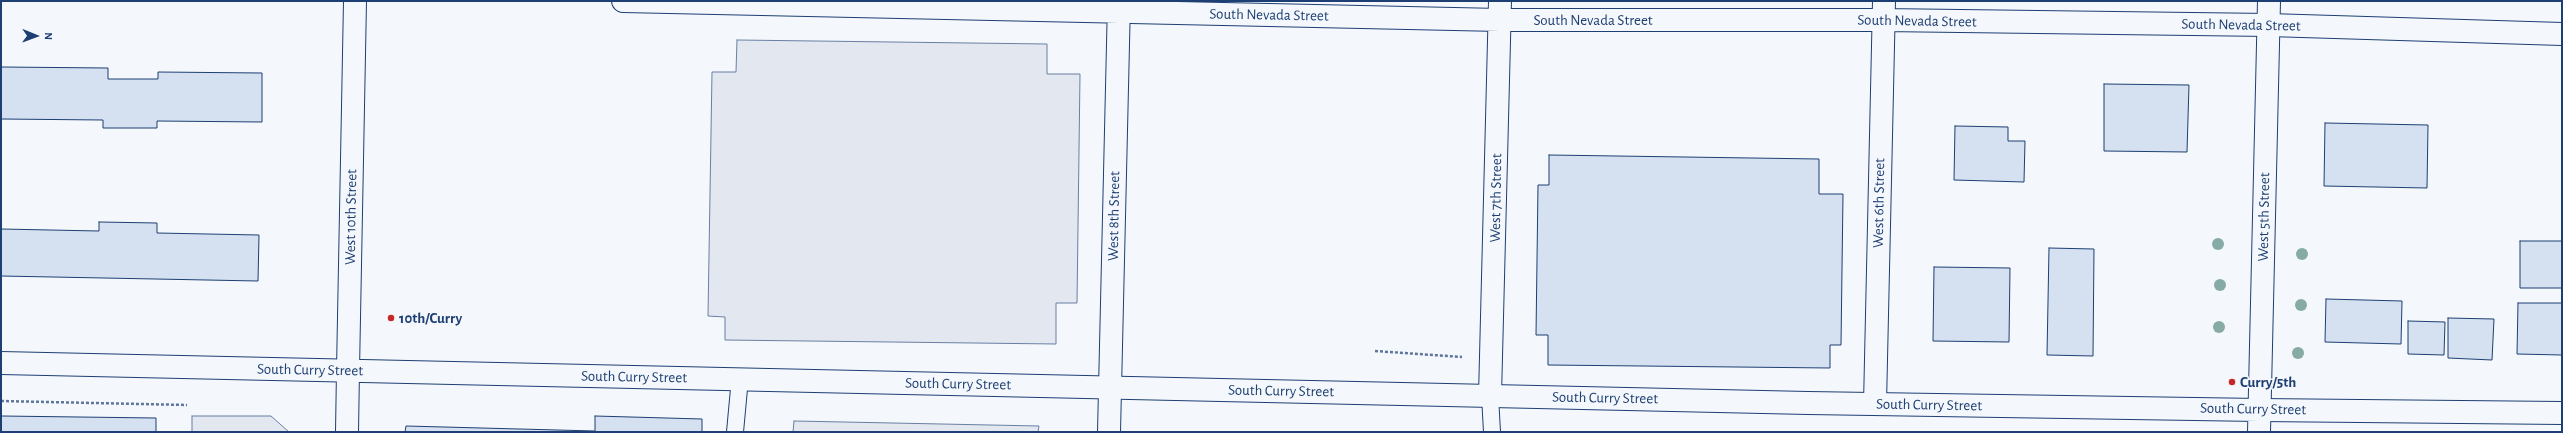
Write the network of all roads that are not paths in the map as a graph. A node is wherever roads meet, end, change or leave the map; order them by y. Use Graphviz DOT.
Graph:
graph roads {
  1 [pos="355,1"];
  2 [pos="623,1"];
  3 [pos="2269,1"];
  4 [pos="737,2"];
  5 [pos="1118,6"];
  6 [pos="1500,10"];
  7 [pos="1884,11"];
  8 [pos="2268,25"];
  9 [pos="2562,34"];
  10 [pos="1,363"];
  11 [pos="348,370"];
  12 [pos="740,378"];
  13 [pos="1110,387"];
  14 [pos="1490,396"];
  15 [pos="1875,404"];
  16 [pos="2260,410"];
  17 [pos="2562,413"];
  18 [pos="347,432"];
  19 [pos="734,432"];
  20 [pos="1109,432"];
  21 [pos="1492,432"];
  22 [pos="2259,432"];
  1 -- 11 [label="street, West 10th Street"];
  2 -- 4 [label="street, South Nevada Street"];
  3 -- 8 [label="street, West 5th Street"];
  4 -- 5 [label="street, South Nevada Street"];
  5 -- 6 [label="street, South Nevada Street"];
  5 -- 13 [label="street, West 8th Street"];
  6 -- 7 [label="street, South Nevada Street"];
  6 -- 14 [label="street, West 7th Street"];
  7 -- 8 [label="street, South Nevada Street"];
  7 -- 15 [label="street, West 6th Street"];
  8 -- 9 [label="street, South Nevada Street"];
  8 -- 16 [label="street, West 5th Street"];
  10 -- 11 [label="street, South Curry Street"];
  11 -- 12 [label="street, South Curry Street"];
  11 -- 18 [label="street, West 10th Street"];
  12 -- 13 [label="street, South Curry Street"];
  12 -- 19 [label="lane"];
  13 -- 14 [label="street, South Curry Street"];
  13 -- 20 [label="street, West 8th Street"];
  14 -- 15 [label="street, South Curry Street"];
  14 -- 21 [label="lane"];
  15 -- 16 [label="street, South Curry Street"];
  16 -- 17 [label="street, South Curry Street"];
  16 -- 22 [label="street, West 5th Street"];
}
